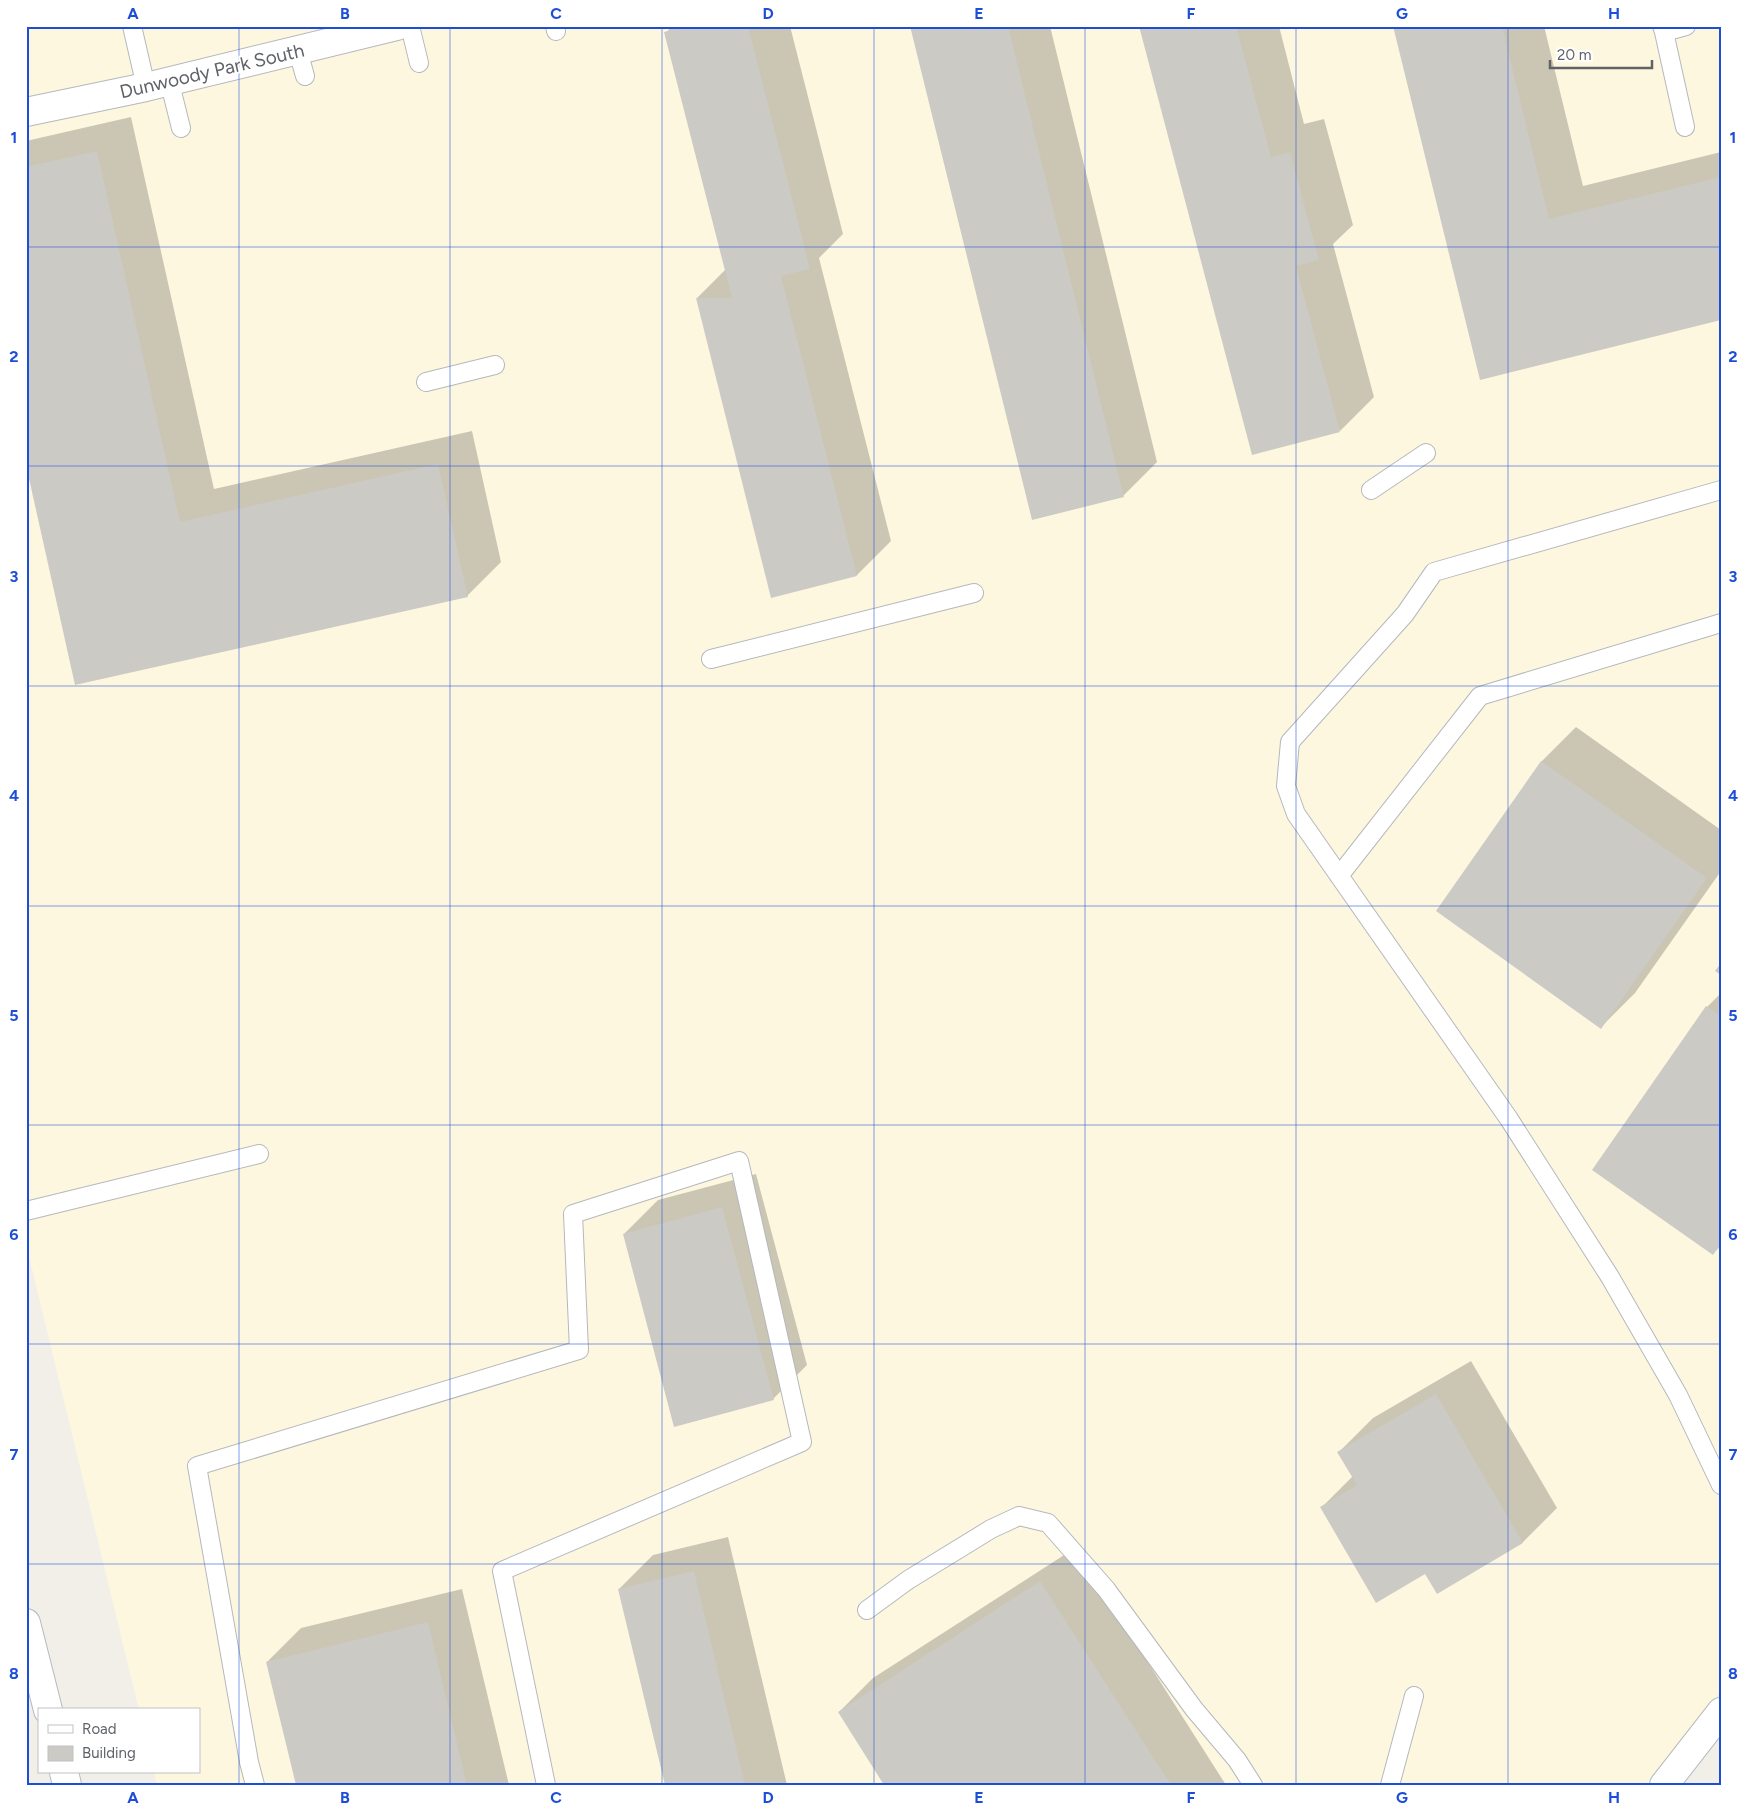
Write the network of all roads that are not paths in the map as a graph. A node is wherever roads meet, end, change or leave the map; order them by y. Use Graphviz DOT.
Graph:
graph roads {
  1 [pos="132,26"];
  2 [pos="397,26"];
  3 [pos="410,26"];
  4 [pos="1686,26"];
  5 [pos="1663,29"];
  6 [pos="336,34"];
  7 [pos="419,63"];
  8 [pos="158,83"];
  9 [pos="26,112"];
  10 [pos="1684,127"];
  11 [pos="181,128"];
  12 [pos="495,365"];
  13 [pos="426,382"];
  14 [pos="1426,453"];
  15 [pos="1371,490"];
  16 [pos="1721,490"];
  17 [pos="974,593"];
  18 [pos="1721,623"];
  19 [pos="711,659"];
  20 [pos="1339,876"];
  21 [pos="259,1154"];
  22 [pos="26,1212"];
  23 [pos="1721,1485"];
  24 [pos="867,1610"];
  25 [pos="26,1624"];
  26 [pos="1414,1696"];
  27 [pos="47,1708"];
  28 [pos="1721,1712"];
  29 [pos="255,1785"];
  30 [pos="546,1785"];
  31 [pos="1253,1785"];
  32 [pos="1390,1785"];
  33 [pos="1664,1785"];
  1 -- 8 [label="lane"];
  2 -- 6 [label="street, Dunwoody Park South"];
  3 -- 7 [label="lane"];
  4 -- 5 [label="lane"];
  5 -- 10 [label="lane"];
  6 -- 8 [label="street, Dunwoody Park South"];
  8 -- 9 [label="street, Dunwoody Park South"];
  8 -- 11 [label="lane"];
  12 -- 13 [label="lane"];
  14 -- 15 [label="lane"];
  16 -- 20 [label="lane"];
  17 -- 19 [label="lane"];
  18 -- 20 [label="lane"];
  20 -- 23 [label="lane"];
  21 -- 22 [label="lane"];
  24 -- 31 [label="lane"];
  25 -- 27 [label="street"];
  26 -- 32 [label="lane"];
  28 -- 33 [label="street"];
  29 -- 30 [label="lane"];
}
